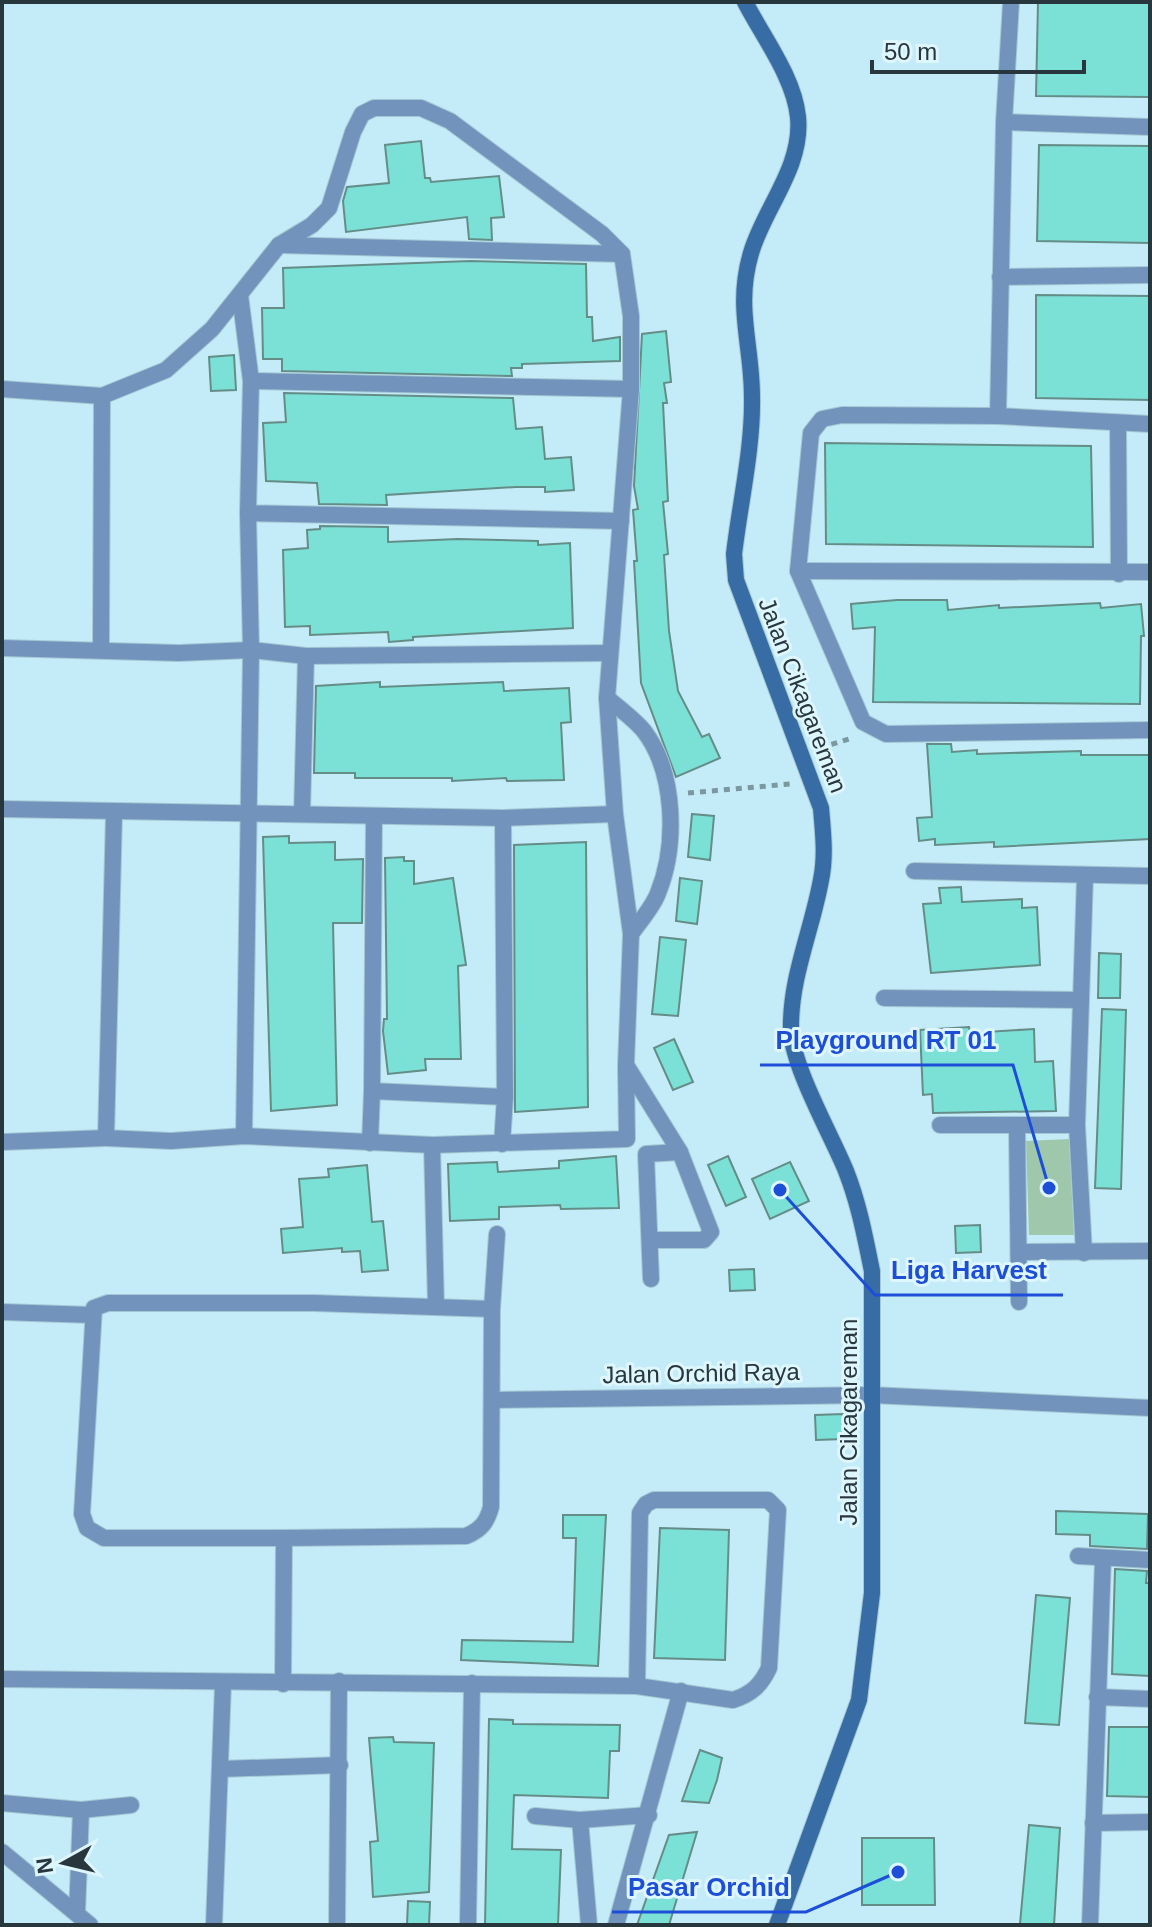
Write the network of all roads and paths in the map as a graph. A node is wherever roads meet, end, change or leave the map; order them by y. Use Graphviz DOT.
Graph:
graph roads {
  1 [pos="745,2"];
  2 [pos="1011,2"];
  3 [pos="1004,122"];
  4 [pos="1150,127"];
  5 [pos="279,245"];
  6 [pos="622,254"];
  7 [pos="1150,275"];
  8 [pos="1000,277"];
  9 [pos="240,295"];
  10 [pos="251,381"];
  11 [pos="2,389"];
  12 [pos="631,389"];
  13 [pos="102,396"];
  14 [pos="998,416"];
  15 [pos="1118,424"];
  16 [pos="1150,424"];
  17 [pos="248,513"];
  18 [pos="621,521"];
  19 [pos="798,571"];
  20 [pos="1150,572"];
  21 [pos="1119,574"];
  22 [pos="2,648"];
  23 [pos="101,650"];
  24 [pos="251,650"];
  25 [pos="609,653"];
  26 [pos="306,656"];
  27 [pos="607,698"];
  28 [pos="1150,730"];
  29 [pos="876,731"];
  30 [pos="803,753"];
  31 [pos="813,781"];
  32 [pos="667,795"];
  33 [pos="2,809"];
  34 [pos="114,813"];
  35 [pos="248,814"];
  36 [pos="302,814"];
  37 [pos="615,814"];
  38 [pos="374,816"];
  39 [pos="503,818"];
  40 [pos="914,871"];
  41 [pos="1085,876"];
  42 [pos="1150,876"];
  43 [pos="631,934"];
  44 [pos="884,998"];
  45 [pos="1079,1000"];
  46 [pos="626,1065"];
  47 [pos="372,1091"];
  48 [pos="505,1097"];
  49 [pos="940,1125"];
  50 [pos="1077,1125"];
  51 [pos="1017,1126"];
  52 [pos="244,1136"];
  53 [pos="106,1138"];
  54 [pos="627,1139"];
  55 [pos="2,1142"];
  56 [pos="370,1143"];
  57 [pos="502,1144"];
  58 [pos="432,1145"];
  59 [pos="680,1152"];
  60 [pos="646,1154"];
  61 [pos="497,1234"];
  62 [pos="651,1240"];
  63 [pos="1150,1251"];
  64 [pos="1020,1252"];
  65 [pos="1084,1253"];
  66 [pos="651,1279"];
  67 [pos="1019,1302"];
  68 [pos="436,1306"];
  69 [pos="492,1309"];
  70 [pos="2,1312"];
  71 [pos="92,1315"];
  72 [pos="871,1395"];
  73 [pos="492,1400"];
  74 [pos="1150,1408"];
  75 [pos="284,1538"];
  76 [pos="1078,1556"];
  77 [pos="1103,1559"];
  78 [pos="1150,1560"];
  79 [pos="2,1679"];
  80 [pos="339,1681"];
  81 [pos="472,1683"];
  82 [pos="223,1684"];
  83 [pos="283,1684"];
  84 [pos="637,1686"];
  85 [pos="681,1691"];
  86 [pos="1097,1697"];
  87 [pos="1150,1699"];
  88 [pos="340,1765"];
  89 [pos="221,1769"];
  90 [pos="2,1803"];
  91 [pos="131,1805"];
  92 [pos="81,1810"];
  93 [pos="649,1815"];
  94 [pos="535,1816"];
  95 [pos="580,1820"];
  96 [pos="1150,1822"];
  97 [pos="1093,1823"];
  98 [pos="2,1852"];
  99 [pos="84,1919"];
  100 [pos="214,1925"];
  101 [pos="337,1925"];
  102 [pos="468,1925"];
  103 [pos="589,1925"];
  104 [pos="616,1925"];
  105 [pos="777,1925"];
  106 [pos="1090,1925"];
  1 -- 30 [label="street, Jalan Cikagareman"];
  2 -- 3 [label="street"];
  3 -- 4 [label="street"];
  3 -- 8 [label="street"];
  5 -- 6 [label="street"];
  5 -- 6 [label="street"];
  5 -- 9 [label="street"];
  6 -- 12 [label="street"];
  7 -- 8 [label="street"];
  8 -- 14 [label="street"];
  9 -- 10 [label="street"];
  9 -- 13 [label="street"];
  10 -- 12 [label="street"];
  10 -- 17 [label="street"];
  11 -- 13 [label="street"];
  12 -- 18 [label="street"];
  13 -- 23 [label="street"];
  14 -- 15 [label="street"];
  14 -- 19 [label="street"];
  15 -- 16 [label="street"];
  15 -- 21 [label="street"];
  17 -- 18 [label="street"];
  17 -- 24 [label="street"];
  18 -- 25 [label="street"];
  19 -- 21 [label="street"];
  19 -- 29 [label="street"];
  20 -- 21 [label="street"];
  22 -- 23 [label="street"];
  23 -- 24 [label="street"];
  24 -- 26 [label="street"];
  24 -- 35 [label="street"];
  25 -- 26 [label="street"];
  25 -- 27 [label="street"];
  26 -- 36 [label="street"];
  27 -- 32 [label="street"];
  27 -- 37 [label="street"];
  28 -- 29 [label="street"];
  29 -- 30 [label="path"];
  30 -- 31 [label="street, Jalan Cikagareman"];
  31 -- 32 [label="path"];
  31 -- 72 [label="street, Jalan Cikagareman"];
  32 -- 43 [label="street"];
  33 -- 34 [label="street"];
  34 -- 35 [label="street"];
  34 -- 53 [label="street"];
  35 -- 36 [label="street"];
  35 -- 52 [label="street"];
  36 -- 38 [label="street"];
  37 -- 39 [label="street"];
  37 -- 43 [label="street"];
  38 -- 39 [label="street"];
  38 -- 47 [label="street"];
  39 -- 48 [label="street"];
  40 -- 41 [label="street"];
  41 -- 42 [label="street"];
  41 -- 45 [label="street"];
  43 -- 46 [label="street"];
  44 -- 45 [label="street"];
  45 -- 50 [label="street"];
  46 -- 54 [label="street"];
  46 -- 59 [label="street"];
  47 -- 48 [label="street"];
  47 -- 56 [label="street"];
  48 -- 57 [label="street"];
  49 -- 51 [label="street"];
  50 -- 51 [label="street"];
  50 -- 65 [label="street"];
  51 -- 64 [label="street"];
  52 -- 53 [label="street"];
  52 -- 56 [label="street"];
  53 -- 55 [label="street"];
  54 -- 57 [label="street"];
  54 -- 60 [label="street"];
  56 -- 58 [label="street"];
  57 -- 58 [label="street"];
  58 -- 68 [label="street"];
  59 -- 60 [label="street"];
  59 -- 62 [label="street"];
  60 -- 62 [label="street"];
  61 -- 69 [label="street"];
  62 -- 66 [label="street"];
  63 -- 65 [label="street"];
  64 -- 65 [label="street"];
  64 -- 67 [label="street"];
  68 -- 69 [label="street"];
  68 -- 71 [label="street"];
  69 -- 73 [label="street"];
  70 -- 71 [label="street"];
  71 -- 75 [label="street"];
  72 -- 73 [label="street, Jalan Orchid Raya"];
  72 -- 74 [label="street, Jalan Orchid Raya"];
  72 -- 105 [label="street, Jalan Cikagareman"];
  73 -- 75 [label="street"];
  75 -- 83 [label="street"];
  76 -- 77 [label="street"];
  77 -- 78 [label="street"];
  77 -- 86 [label="street"];
  79 -- 82 [label="street"];
  80 -- 81 [label="street"];
  80 -- 83 [label="street"];
  80 -- 88 [label="street"];
  81 -- 84 [label="street"];
  81 -- 102 [label="street"];
  82 -- 83 [label="street"];
  82 -- 89 [label="street"];
  84 -- 85 [label="street"];
  84 -- 85 [label="street"];
  85 -- 93 [label="street"];
  86 -- 87 [label="street"];
  86 -- 97 [label="street"];
  88 -- 89 [label="street"];
  88 -- 101 [label="street"];
  89 -- 100 [label="street"];
  90 -- 92 [label="street"];
  91 -- 92 [label="street"];
  92 -- 99 [label="street"];
  93 -- 95 [label="street"];
  93 -- 104 [label="street"];
  94 -- 95 [label="street"];
  95 -- 103 [label="street"];
  96 -- 97 [label="street"];
  97 -- 106 [label="street"];
  98 -- 99 [label="street"];
}
